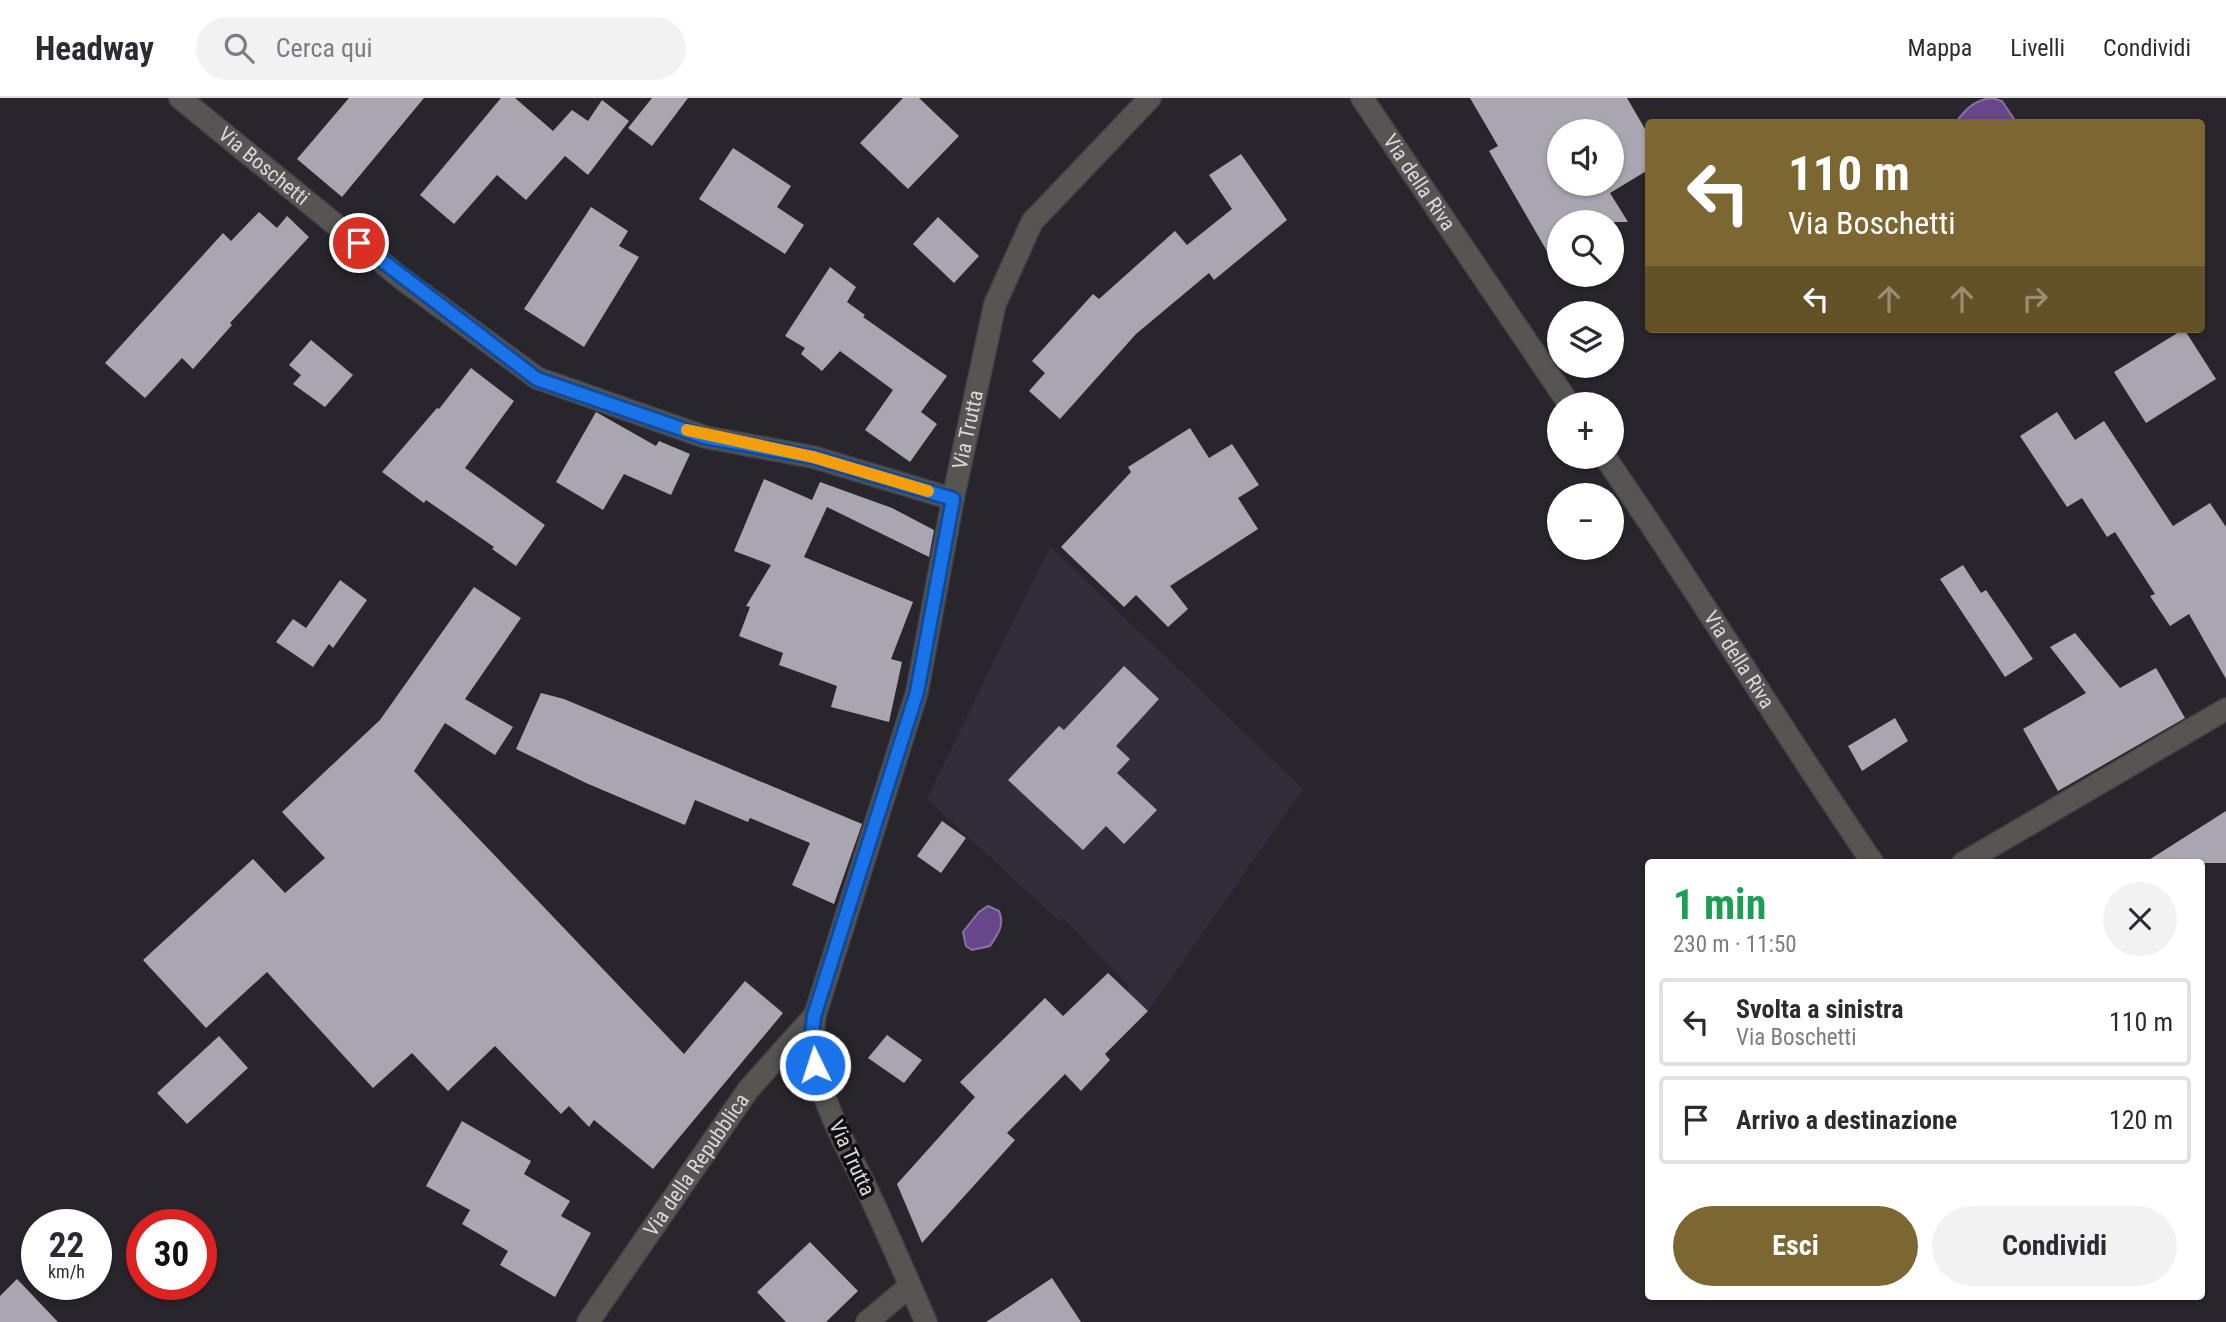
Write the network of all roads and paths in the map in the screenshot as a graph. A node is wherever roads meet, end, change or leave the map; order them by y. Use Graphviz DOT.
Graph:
graph roads {
  1 [pos="180,98"];
  2 [pos="1150,98"];
  3 [pos="1362,98"];
  4 [pos="1561,392"];
  5 [pos="1613,469"];
  6 [pos="953,499"];
  7 [pos="2226,709"];
  8 [pos="1870,859"];
  9 [pos="1970,859"];
  10 [pos="814,1016"];
  11 [pos="910,1286"];
  12 [pos="588,1322"];
  13 [pos="867,1322"];
  14 [pos="926,1322"];
  1 -- 6 [label="street, Via Boschetti"];
  2 -- 6 [label="street, Via Trutta"];
  3 -- 4 [label="street, Via della Riva"];
  5 -- 8 [label="street, Via della Riva"];
  6 -- 10 [label="street, Via Trutta"];
  7 -- 9 [label="street"];
  10 -- 11 [label="street, Via Trutta"];
  10 -- 12 [label="street, Via della Repubblica"];
  11 -- 13 [label="street"];
  11 -- 14 [label="street, Via Trutta"];
}
